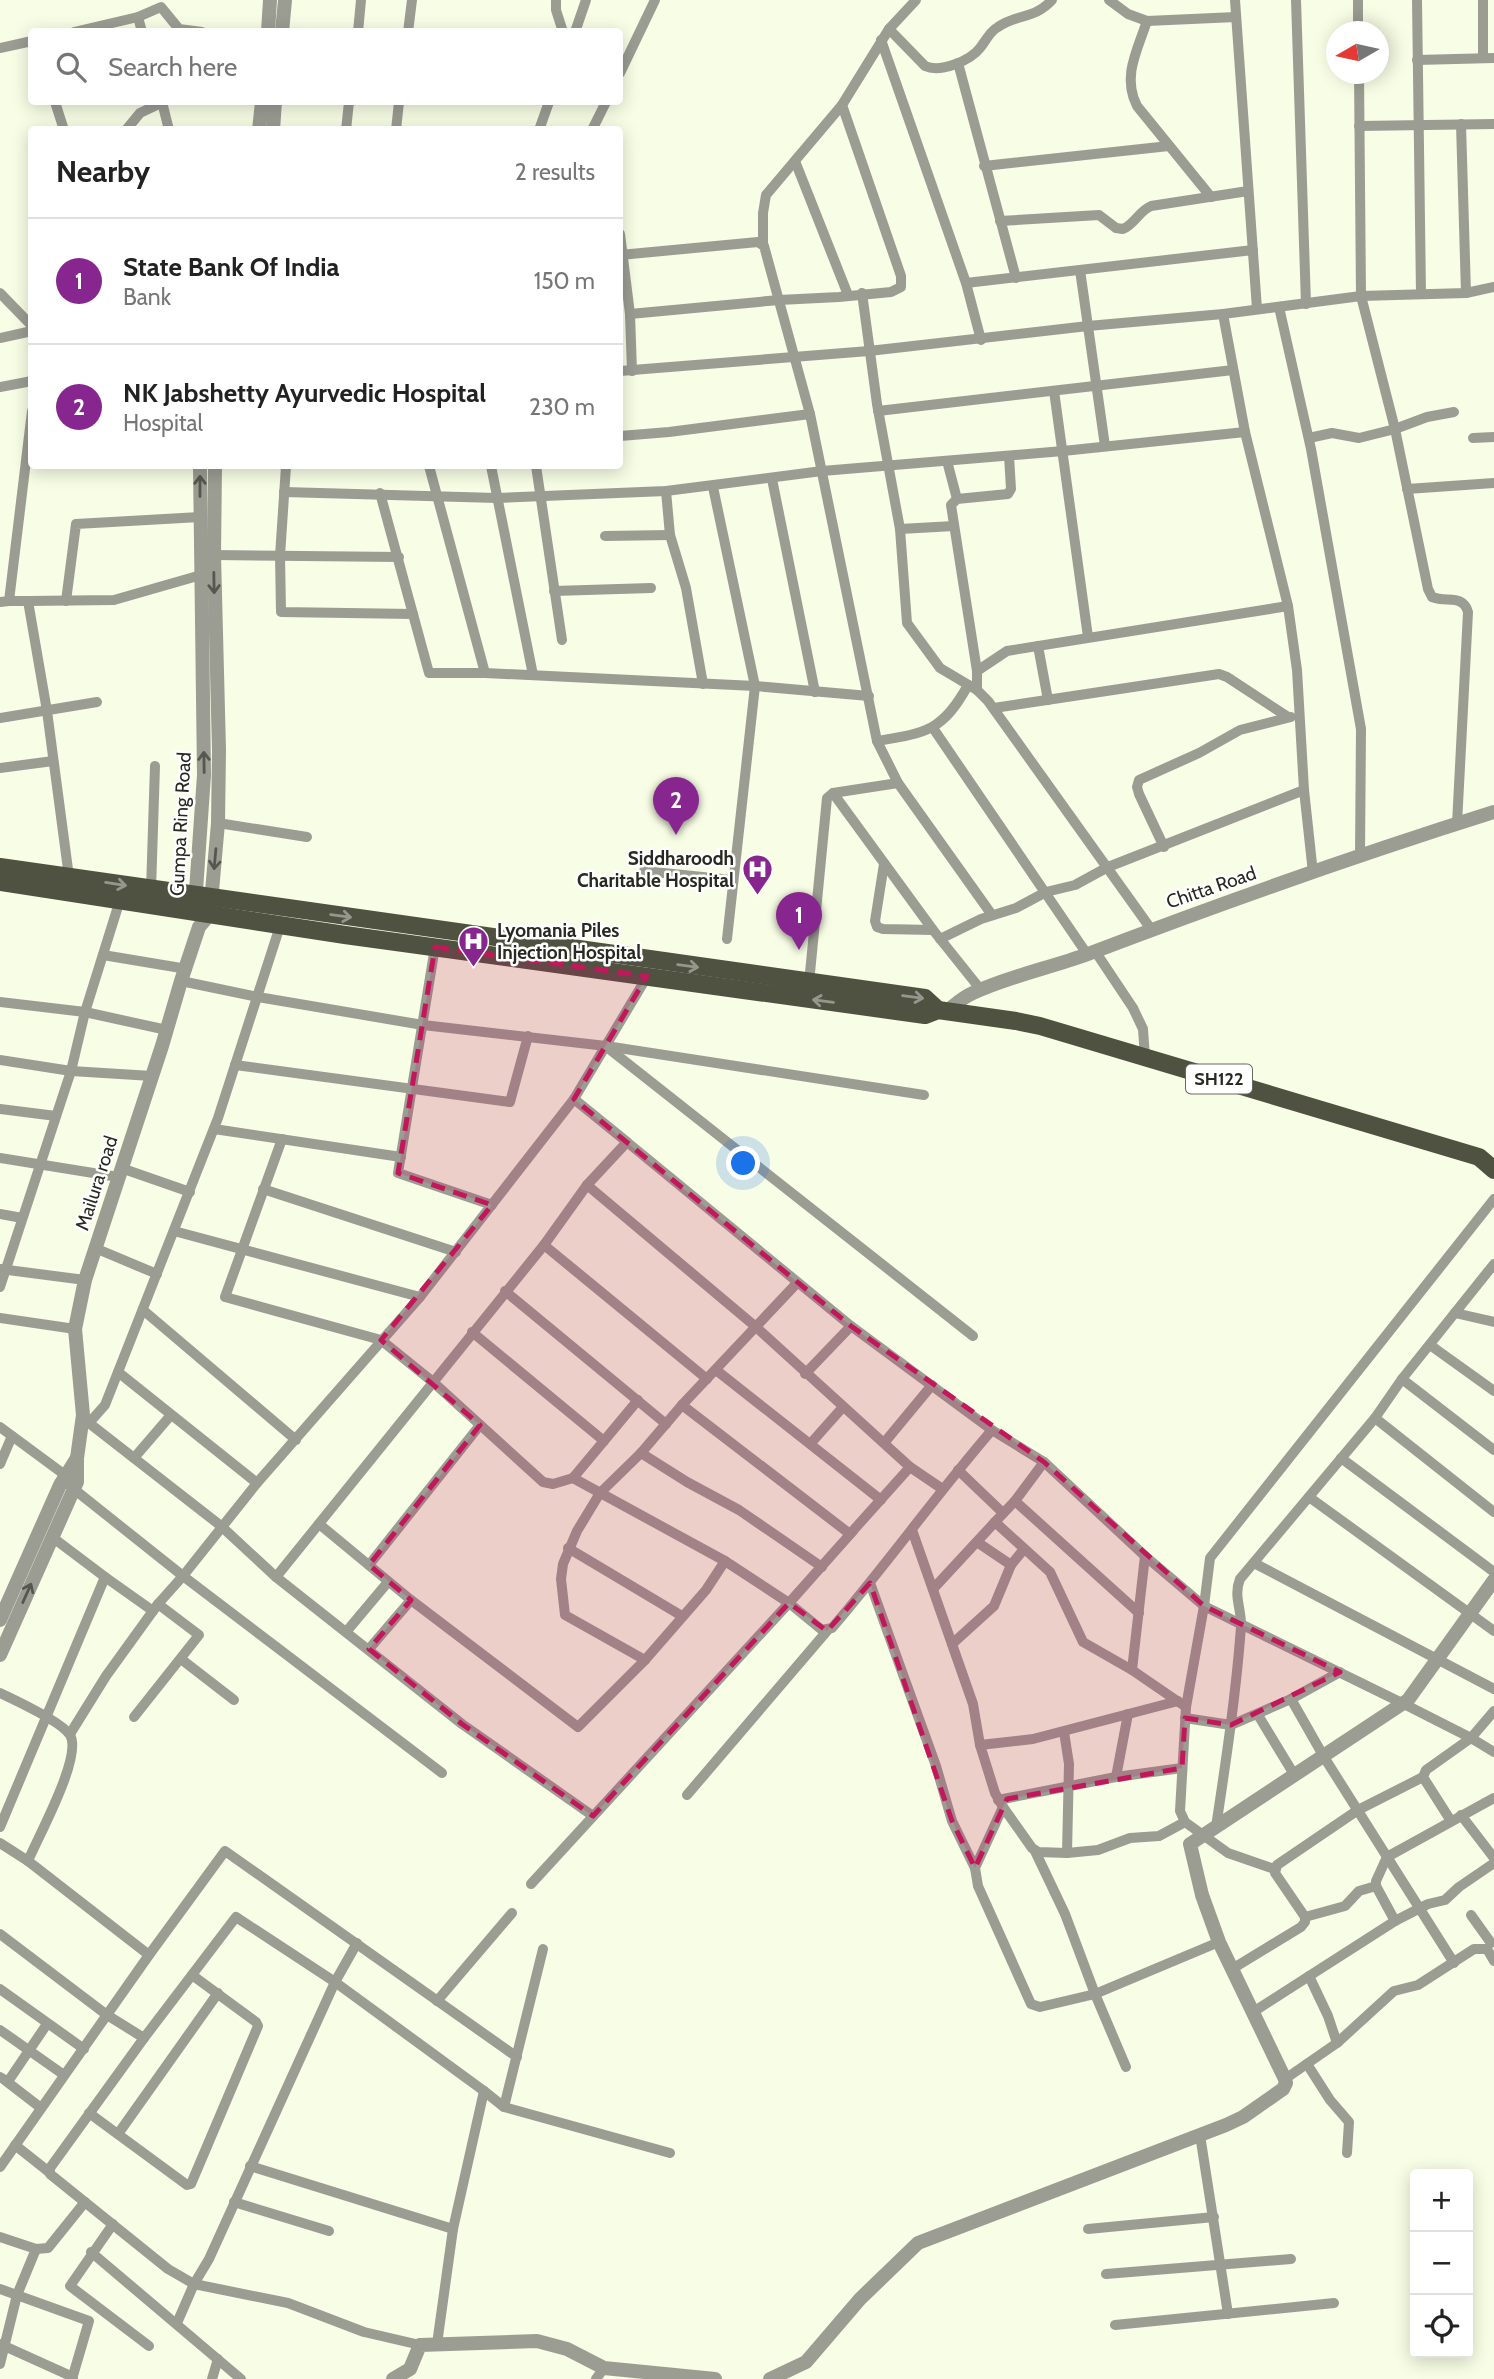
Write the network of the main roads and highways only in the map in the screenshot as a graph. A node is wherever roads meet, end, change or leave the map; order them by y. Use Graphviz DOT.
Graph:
graph roads {
  1 [pos="0,867"];
  2 [pos="0,883"];
  3 [pos="202,909"];
  4 [pos="942,1011"];
  5 [pos="1494,1170"];
  1 -- 3 [label="main road, one-way"];
  2 -- 3 [label="main road, SH122"];
  4 -- 3 [label="main road, SH122, one-way"];
  3 -- 4 [label="main road, one-way"];
  4 -- 5 [label="main road, SH122"];
}
